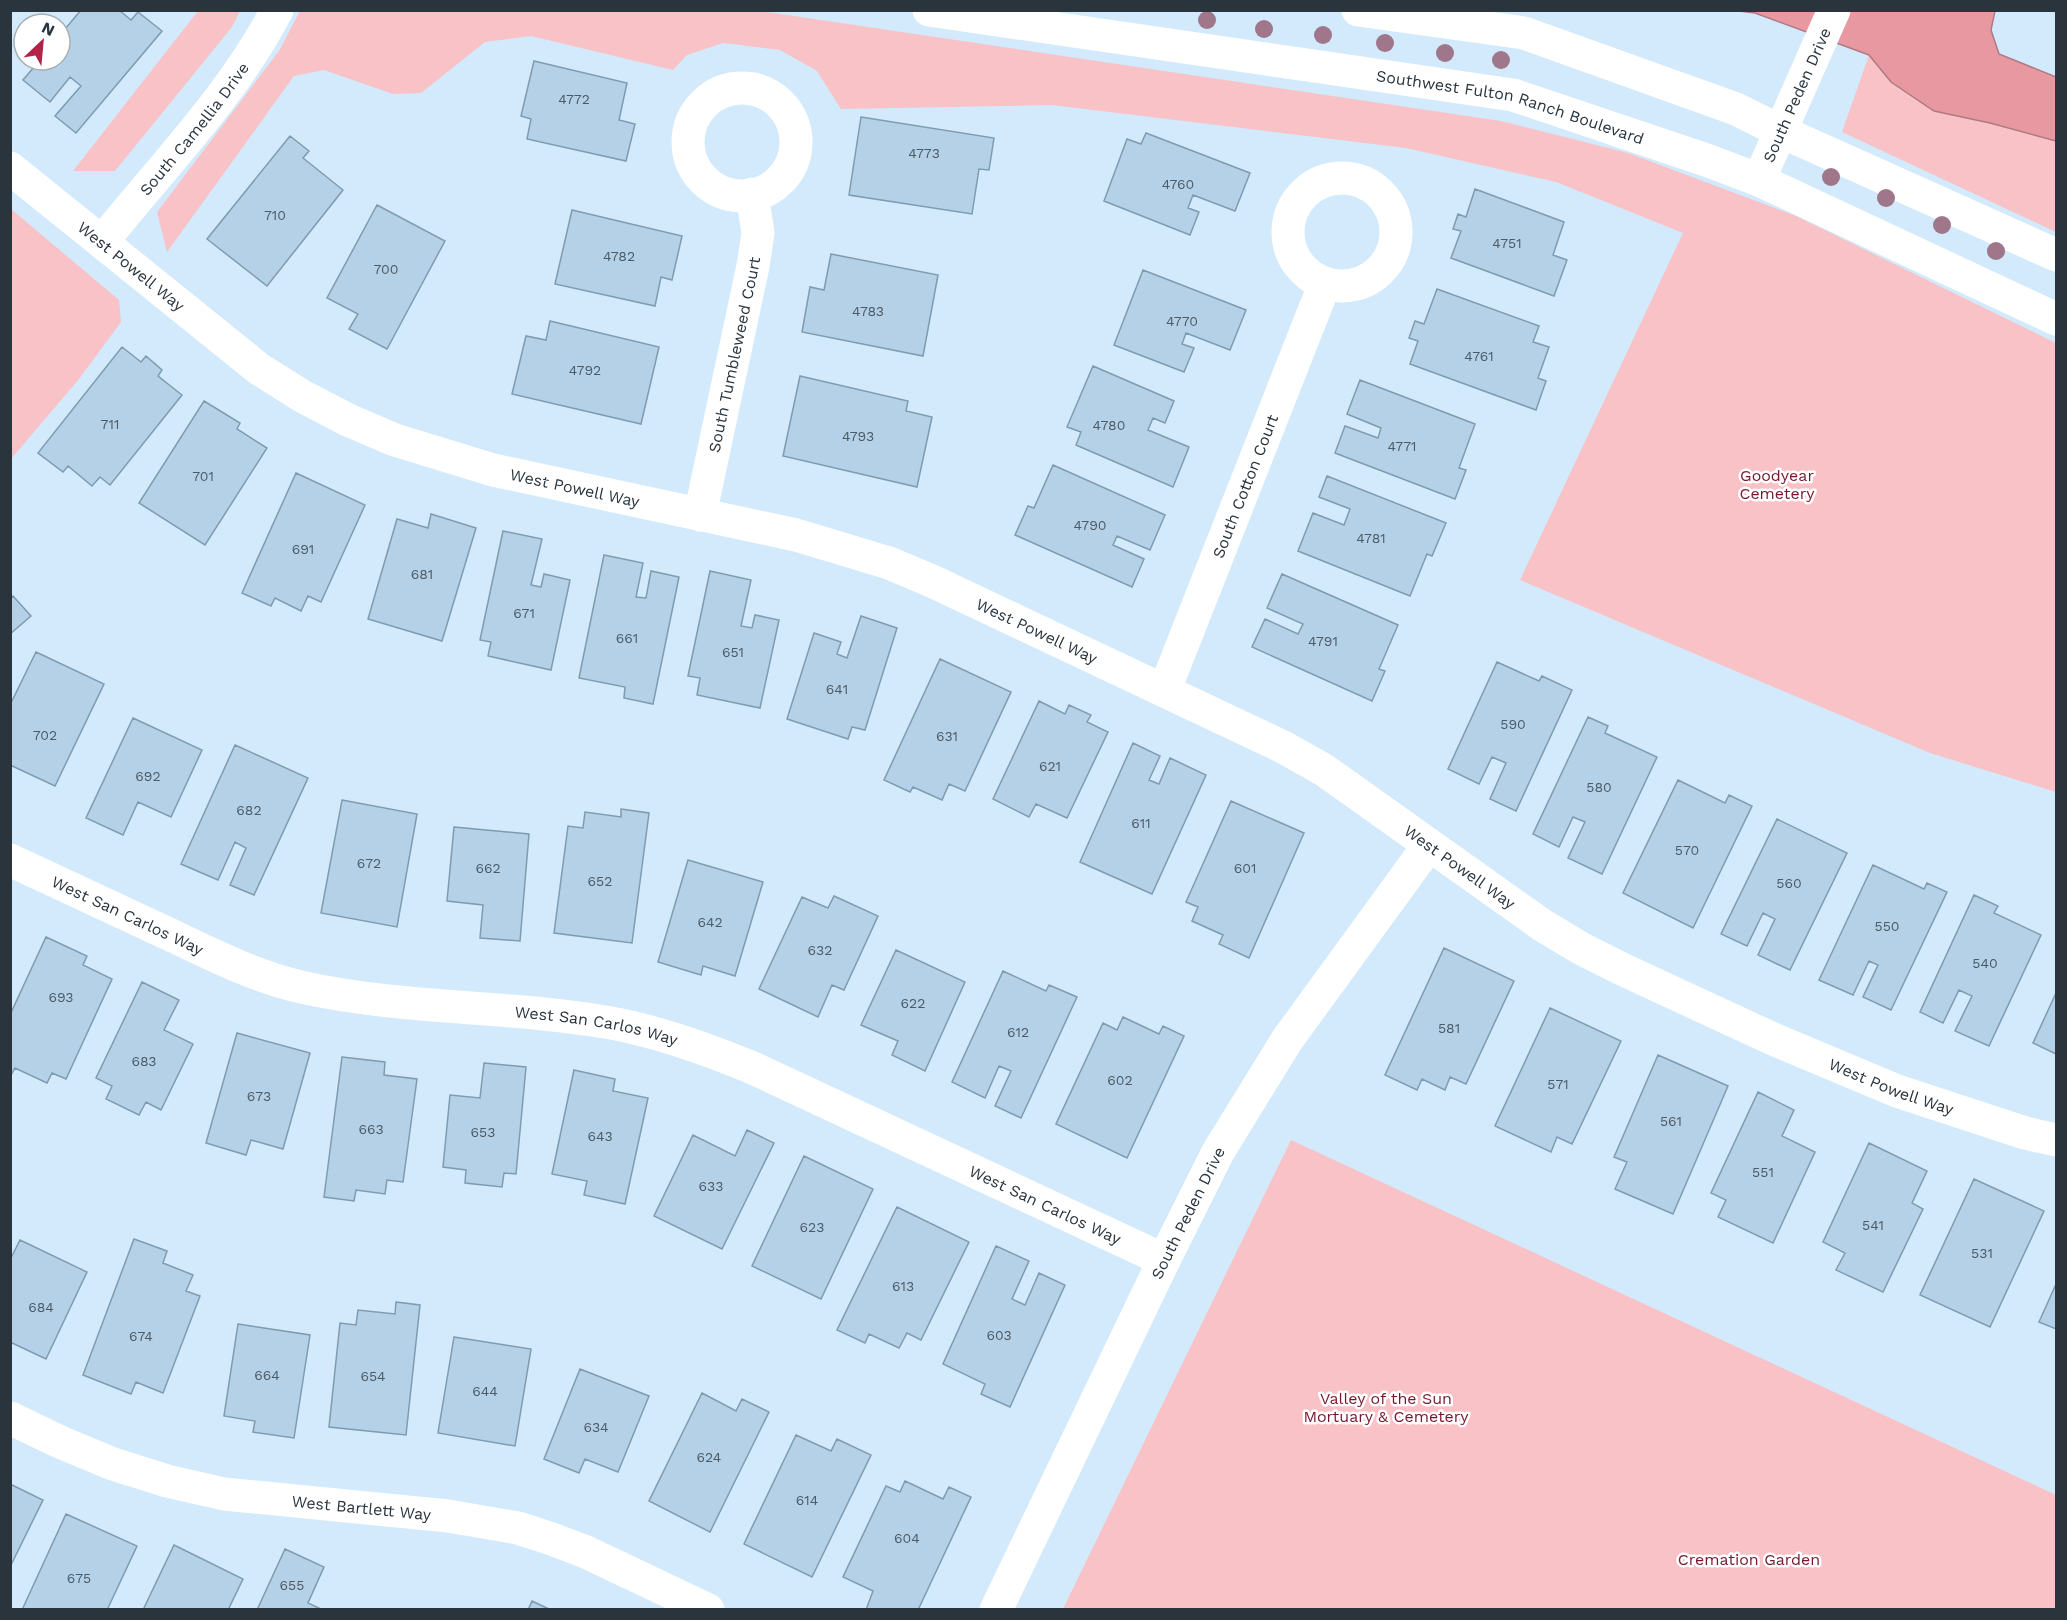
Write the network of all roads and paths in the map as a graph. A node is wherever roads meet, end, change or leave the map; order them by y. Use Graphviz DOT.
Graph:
graph roads {
  1 [pos="277,10"];
  2 [pos="929,10"];
  3 [pos="1358,10"];
  4 [pos="1834,10"];
  5 [pos="1782,132"];
  6 [pos="10,168"];
  7 [pos="1759,180"];
  8 [pos="752,194"];
  9 [pos="102,242"];
  10 [pos="2056,255"];
  11 [pos="1325,283"];
  12 [pos="2056,319"];
  13 [pos="700,515"];
  14 [pos="1165,689"];
  15 [pos="1429,845"];
  16 [pos="10,860"];
  17 [pos="2056,1140"];
  18 [pos="1164,1260"];
  19 [pos="10,1418"];
  20 [pos="708,1610"];
  21 [pos="996,1610"];
  1 -- 9 [label="street, South Camellia Drive"];
  2 -- 7 [label="street, Southwest Fulton Ranch Boulevard"];
  3 -- 5 [label="street"];
  4 -- 5 [label="street, South Peden Drive"];
  5 -- 7 [label="street, South Peden Drive"];
  5 -- 10 [label="street"];
  6 -- 9 [label="street, West Powell Way"];
  7 -- 12 [label="street, Southwest Fulton Ranch Boulevard"];
  8 -- 13 [label="street, South Tumbleweed Court"];
  9 -- 13 [label="street, West Powell Way"];
  11 -- 14 [label="street, South Cotton Court"];
  13 -- 14 [label="street, West Powell Way"];
  14 -- 15 [label="street, West Powell Way"];
  15 -- 17 [label="street, West Powell Way"];
  15 -- 18 [label="street, South Peden Drive"];
  16 -- 18 [label="street, West San Carlos Way"];
  18 -- 21 [label="street, South Peden Drive"];
  19 -- 20 [label="street, West Bartlett Way"];
}
